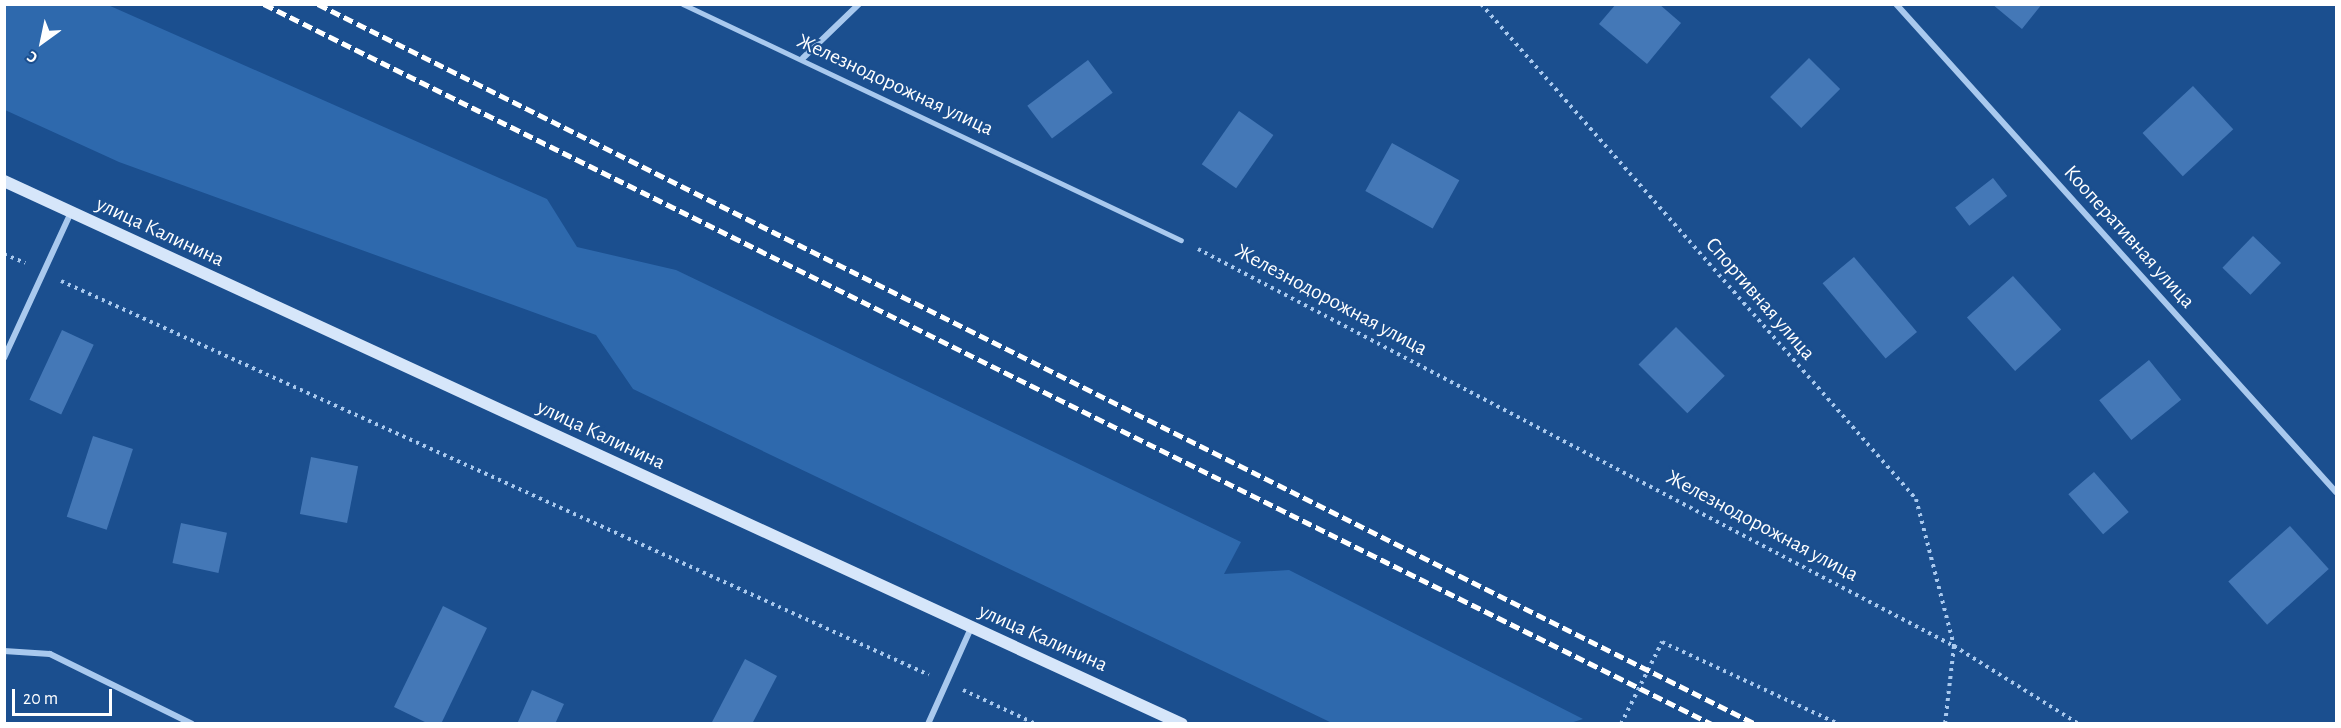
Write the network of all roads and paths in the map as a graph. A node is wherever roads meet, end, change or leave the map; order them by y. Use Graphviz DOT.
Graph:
graph roads {
  1 [pos="683,4"];
  2 [pos="860,4"];
  3 [pos="1481,4"];
  4 [pos="1896,4"];
  5 [pos="803,58"];
  6 [pos="4,181"];
  7 [pos="71,212"];
  8 [pos="1181,240"];
  9 [pos="4,254"];
  10 [pos="43,272"];
  11 [pos="4,358"];
  12 [pos="2337,492"];
  13 [pos="971,628"];
  14 [pos="1954,646"];
  15 [pos="4,651"];
  16 [pos="947,683"];
  17 [pos="192,723"];
  18 [pos="928,723"];
  19 [pos="1036,723"];
  20 [pos="1182,723"];
  21 [pos="1621,723"];
  22 [pos="1839,723"];
  23 [pos="1945,723"];
  24 [pos="2079,723"];
  1 -- 5 [label="lane, Железнодорожная улица"];
  2 -- 5 [label="street"];
  3 -- 14 [label="path, Спортивная улица"];
  4 -- 12 [label="street, Кооперативная улица"];
  5 -- 8 [label="lane, Железнодорожная улица"];
  6 -- 7 [label="main road, улица Калинина"];
  7 -- 10 [label="street"];
  7 -- 13 [label="main road, улица Калинина"];
  8 -- 14 [label="path, Железнодорожная улица"];
  9 -- 10 [label="path"];
  10 -- 11 [label="street"];
  10 -- 16 [label="path"];
  13 -- 16 [label="street"];
  13 -- 20 [label="main road, улица Калинина"];
  14 -- 23 [label="path"];
  14 -- 24 [label="path, Железнодорожная улица"];
  15 -- 17 [label="street"];
  16 -- 18 [label="street"];
  16 -- 19 [label="path"];
  21 -- 22 [label="path"];
}
